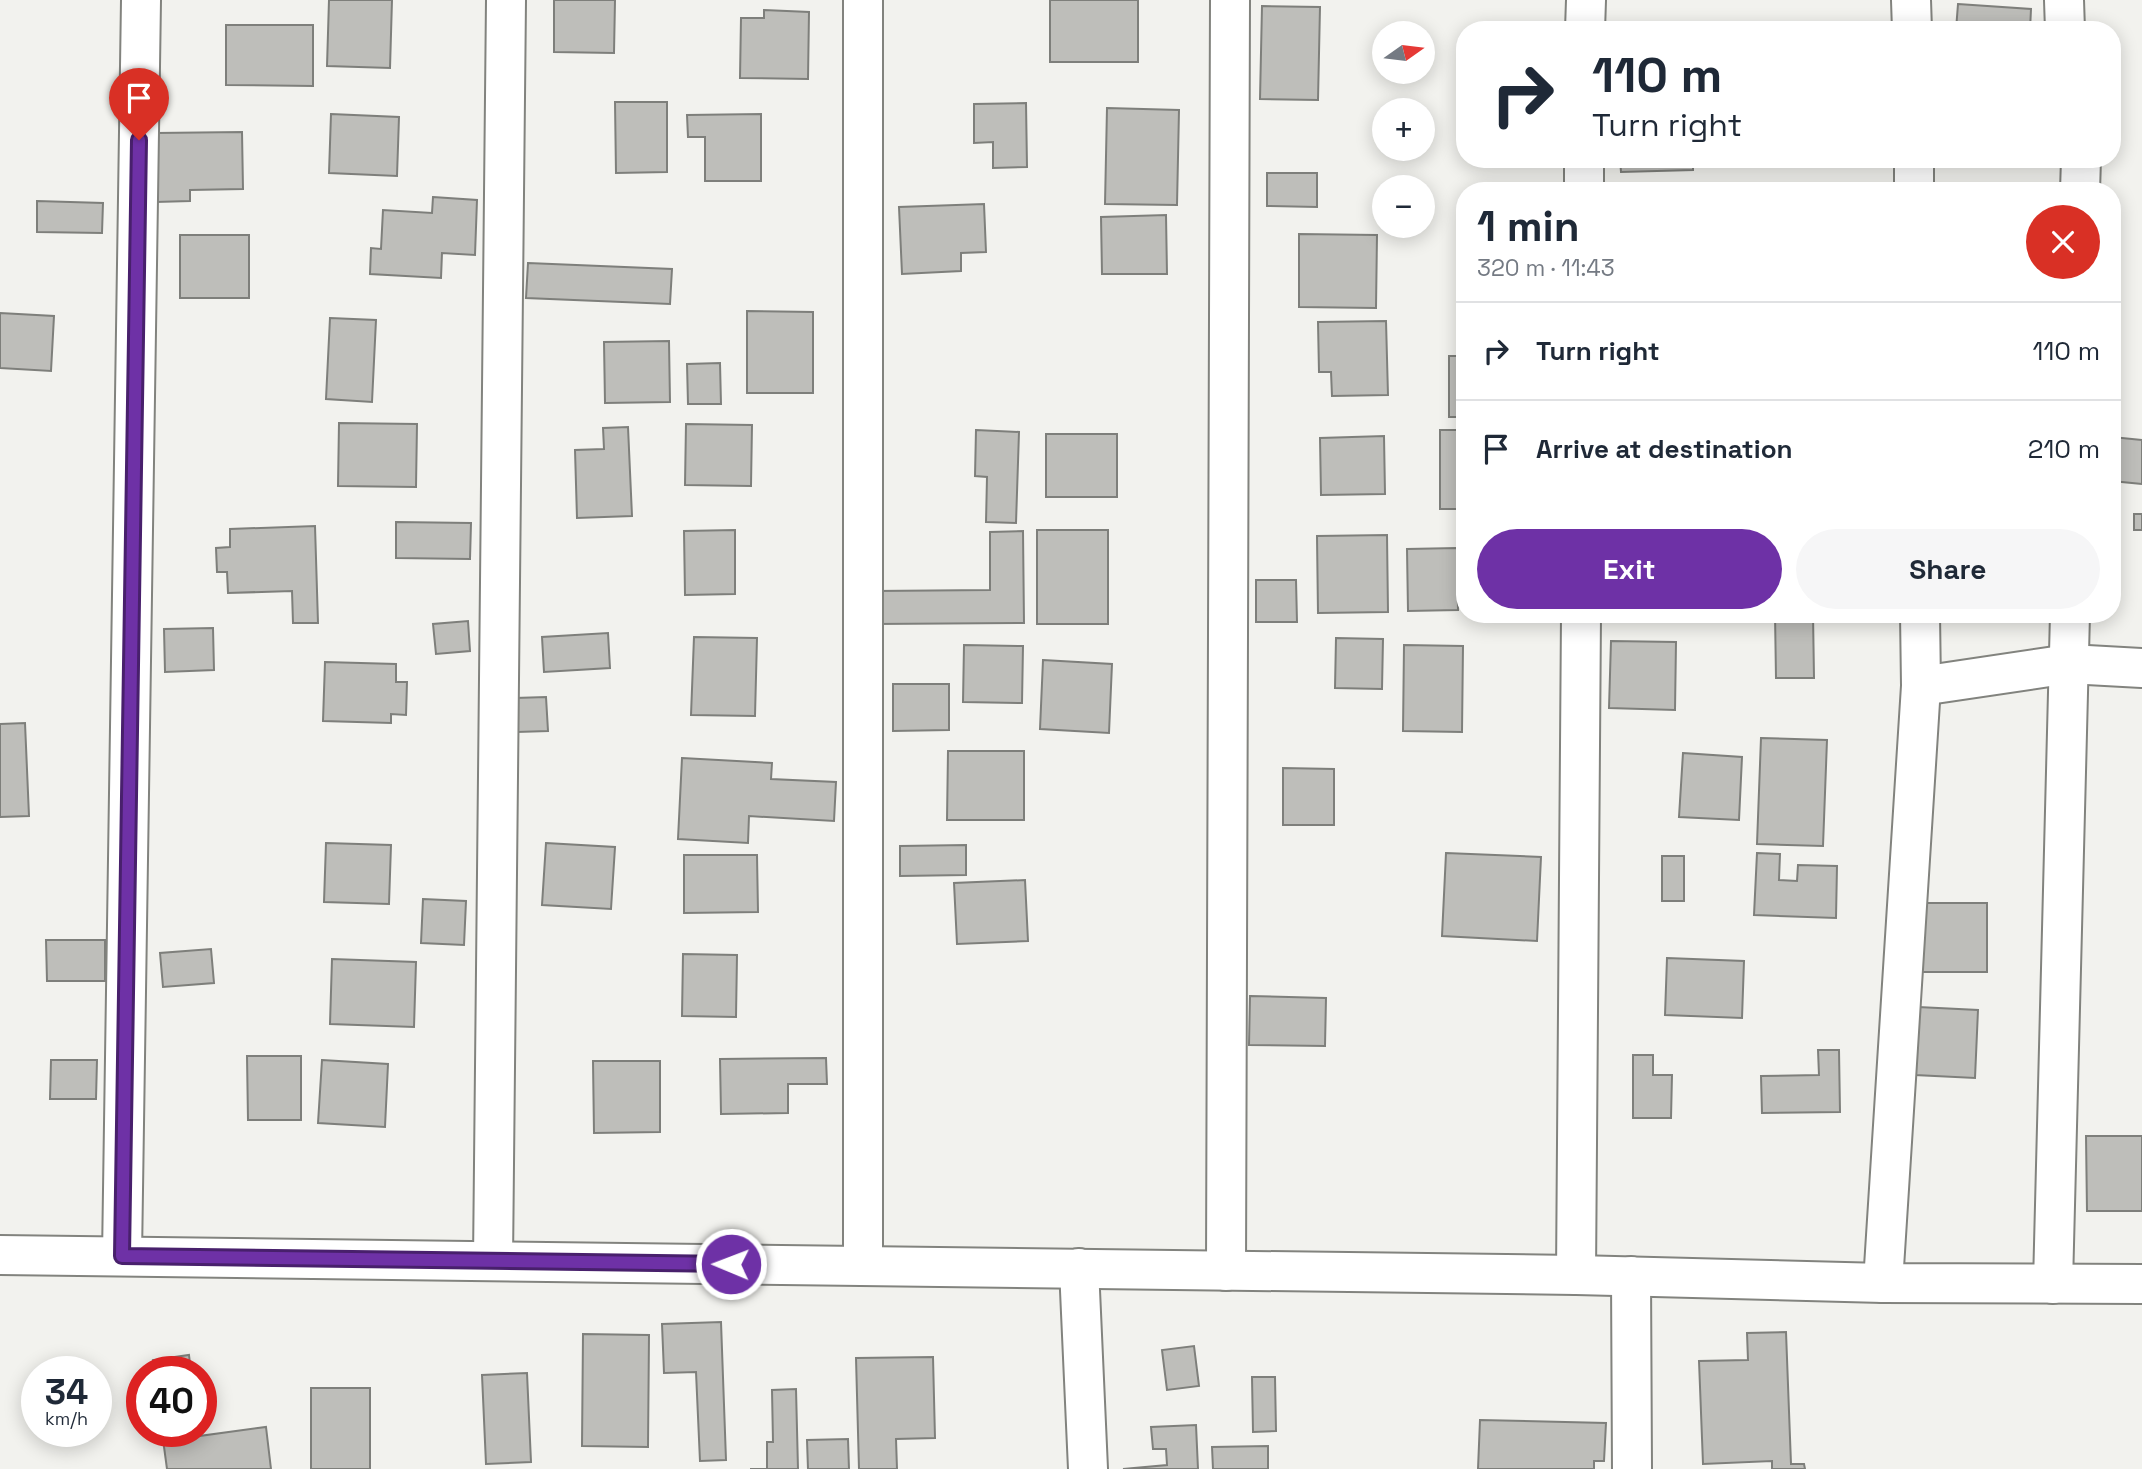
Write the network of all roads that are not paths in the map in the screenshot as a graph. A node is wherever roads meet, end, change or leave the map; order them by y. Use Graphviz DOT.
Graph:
graph roads {
  1 [pos="141,0"];
  2 [pos="506,0"];
  3 [pos="863,0"];
  4 [pos="1230,0"];
  5 [pos="1586,0"];
  6 [pos="1911,0"];
  7 [pos="2064,0"];
  8 [pos="1585,21"];
  9 [pos="1912,21"];
  10 [pos="2065,21"];
  11 [pos="1581,623"];
  12 [pos="1920,623"];
  13 [pos="2070,623"];
  14 [pos="2069,664"];
  15 [pos="2142,668"];
  16 [pos="1921,687"];
  17 [pos="0,1255"];
  18 [pos="122,1256"];
  19 [pos="493,1261"];
  20 [pos="863,1266"];
  21 [pos="1079,1268"];
  22 [pos="1226,1270"];
  23 [pos="1576,1275"];
  24 [pos="1631,1276"];
  25 [pos="1883,1283"];
  26 [pos="2053,1284"];
  27 [pos="2142,1284"];
  28 [pos="1088,1469"];
  29 [pos="1632,1469"];
  1 -- 18 [label="street"];
  2 -- 19 [label="street"];
  3 -- 20 [label="street"];
  4 -- 22 [label="street"];
  5 -- 8 [label="street"];
  6 -- 9 [label="street"];
  7 -- 10 [label="street"];
  11 -- 23 [label="street"];
  12 -- 16 [label="street"];
  13 -- 14 [label="street"];
  14 -- 15 [label="street"];
  14 -- 16 [label="street"];
  14 -- 26 [label="street"];
  16 -- 25 [label="street"];
  17 -- 18 [label="street"];
  18 -- 19 [label="street"];
  19 -- 20 [label="street"];
  20 -- 21 [label="street"];
  21 -- 22 [label="street"];
  21 -- 28 [label="street"];
  22 -- 23 [label="street"];
  23 -- 24 [label="street"];
  24 -- 25 [label="street"];
  24 -- 29 [label="street"];
  25 -- 26 [label="street"];
  26 -- 27 [label="street"];
}
